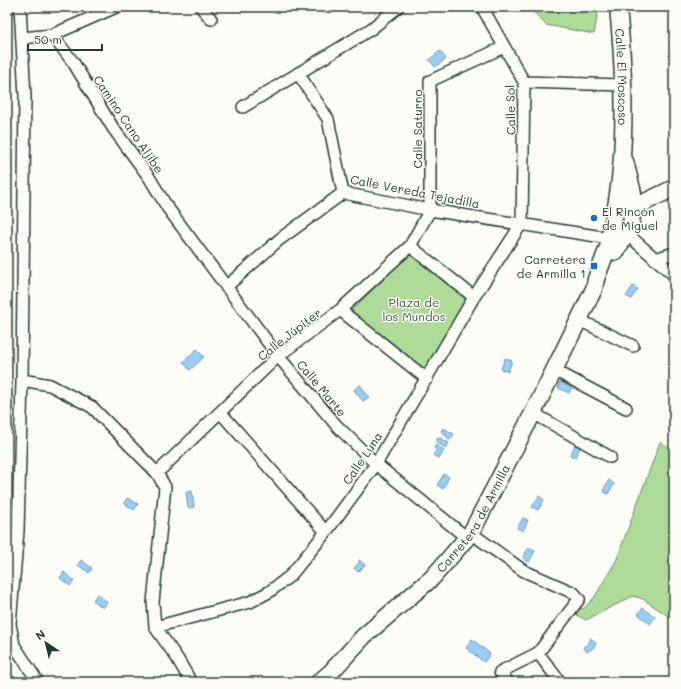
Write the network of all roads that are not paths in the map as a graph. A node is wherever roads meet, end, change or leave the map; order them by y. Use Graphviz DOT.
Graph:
graph roads {
  1 [pos="20,7"];
  2 [pos="116,7"];
  3 [pos="201,7"];
  4 [pos="398,7"];
  5 [pos="482,7"];
  6 [pos="618,7"];
  7 [pos="211,19"];
  8 [pos="52,34"];
  9 [pos="22,38"];
  10 [pos="504,47"];
  11 [pos="298,72"];
  12 [pos="524,82"];
  13 [pos="622,85"];
  14 [pos="243,106"];
  15 [pos="674,188"];
  16 [pos="343,193"];
  17 [pos="430,210"];
  18 [pos="626,211"];
  19 [pos="522,223"];
  20 [pos="184,230"];
  21 [pos="617,238"];
  22 [pos="410,246"];
  23 [pos="674,253"];
  24 [pos="655,259"];
  25 [pos="674,275"];
  26 [pos="226,287"];
  27 [pos="474,297"];
  28 [pos="340,310"];
  29 [pos="579,320"];
  30 [pos="633,346"];
  31 [pos="278,356"];
  32 [pos="554,370"];
  33 [pos="427,379"];
  34 [pos="22,380"];
  35 [pos="626,408"];
  36 [pos="220,412"];
  37 [pos="533,413"];
  38 [pos="610,457"];
  39 [pos="376,464"];
  40 [pos="157,473"];
  41 [pos="326,532"];
  42 [pos="469,535"];
  43 [pos="155,627"];
  44 [pos="538,653"];
  45 [pos="38,682"];
  46 [pos="191,682"];
  47 [pos="319,682"];
  48 [pos="508,682"];
  49 [pos="560,682"];
  1 -- 9 [label="street"];
  2 -- 8 [label="street"];
  3 -- 7 [label="street"];
  4 -- 11 [label="street"];
  5 -- 10 [label="street, Calle Sol"];
  6 -- 13 [label="street, Calle El Moscoso"];
  8 -- 9 [label="street"];
  8 -- 20 [label="street, Camino Cano Aljibe"];
  9 -- 34 [label="street"];
  10 -- 12 [label="street, Calle Sol"];
  10 -- 17 [label="street, Calle Saturno"];
  11 -- 14 [label="street"];
  11 -- 16 [label="street, Calle Vereda Tejadilla"];
  12 -- 13 [label="street"];
  12 -- 19 [label="street, Calle Sol"];
  13 -- 18 [label="street, Calle El Moscoso"];
  15 -- 18 [label="street"];
  16 -- 17 [label="street, Calle Vereda Tejadilla"];
  16 -- 26 [label="street"];
  17 -- 19 [label="street, Calle Vereda Tejadilla"];
  17 -- 22 [label="street, Calle Júpiter"];
  18 -- 21 [label="street, Calle El Moscoso"];
  19 -- 21 [label="street, Calle Vereda Tejadilla"];
  19 -- 27 [label="street, Calle Luna"];
  20 -- 26 [label="street, Calle Marte"];
  21 -- 24 [label="street"];
  21 -- 29 [label="street, Carretera de Armilla"];
  22 -- 27 [label="street"];
  22 -- 28 [label="street, Calle Júpiter"];
  23 -- 24 [label="street"];
  24 -- 25 [label="street"];
  26 -- 31 [label="street, Calle Marte"];
  27 -- 33 [label="street, Calle Luna"];
  28 -- 31 [label="street, Calle Júpiter"];
  28 -- 33 [label="street"];
  29 -- 30 [label="street"];
  29 -- 32 [label="street, Carretera de Armilla"];
  31 -- 36 [label="street, Calle Júpiter"];
  31 -- 39 [label="street, Calle Marte"];
  32 -- 35 [label="street"];
  32 -- 37 [label="street, Carretera de Armilla"];
  33 -- 39 [label="street, Calle Luna"];
  34 -- 40 [label="street"];
  34 -- 45 [label="street"];
  36 -- 40 [label="street, Calle Júpiter"];
  36 -- 41 [label="street"];
  37 -- 38 [label="street"];
  37 -- 42 [label="street, Carretera de Armilla"];
  39 -- 41 [label="street, Calle Luna"];
  39 -- 42 [label="street, Calle Marte"];
  40 -- 43 [label="street"];
  41 -- 43 [label="street, Calle Luna"];
  42 -- 44 [label="street, Calle Marte"];
  42 -- 47 [label="street, Carretera de Armilla"];
  43 -- 46 [label="street"];
  44 -- 48 [label="street"];
  44 -- 49 [label="street"];
}
